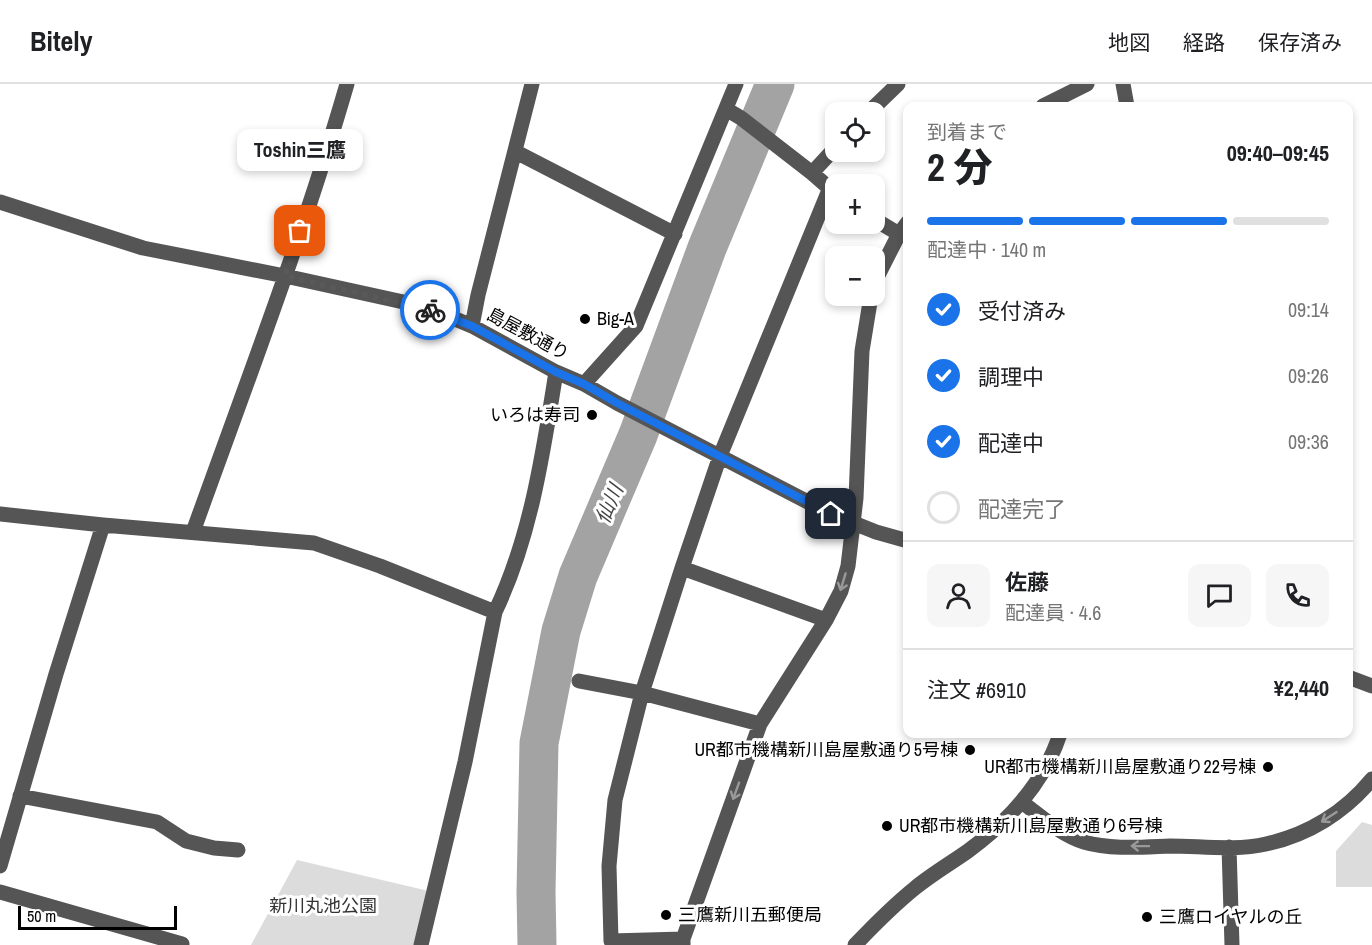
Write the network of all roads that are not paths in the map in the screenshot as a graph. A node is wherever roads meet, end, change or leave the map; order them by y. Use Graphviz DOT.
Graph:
graph roads {
  1 [pos="347,84"];
  2 [pos="532,84"];
  3 [pos="736,84"];
  4 [pos="898,84"];
  5 [pos="1087,84"];
  6 [pos="1123,84"];
  7 [pos="879,102"];
  8 [pos="1051,102"];
  9 [pos="1125,102"];
  10 [pos="726,109"];
  11 [pos="516,152"];
  12 [pos="825,159"];
  13 [pos="812,173"];
  14 [pos="825,185"];
  15 [pos="0,202"];
  16 [pos="825,208"];
  17 [pos="885,222"];
  18 [pos="903,228"];
  19 [pos="675,234"];
  20 [pos="885,262"];
  21 [pos="285,276"];
  22 [pos="869,306"];
  23 [pos="472,326"];
  24 [pos="556,372"];
  25 [pos="584,384"];
  26 [pos="720,456"];
  27 [pos="0,514"];
  28 [pos="854,524"];
  29 [pos="103,525"];
  30 [pos="193,532"];
  31 [pos="903,539"];
  32 [pos="682,568"];
  33 [pos="495,612"];
  34 [pos="826,620"];
  35 [pos="1353,679"];
  36 [pos="579,681"];
  37 [pos="1372,686"];
  38 [pos="642,693"];
  39 [pos="760,723"];
  40 [pos="1059,738"];
  41 [pos="1372,778"];
  42 [pos="20,796"];
  43 [pos="1023,803"];
  44 [pos="1230,847"];
  45 [pos="238,850"];
  46 [pos="0,866"];
  47 [pos="0,892"];
  48 [pos="683,942"];
  49 [pos="182,944"];
  50 [pos="421,945"];
  51 [pos="855,945"];
  52 [pos="1232,945"];
  1 -- 21 [label="street"];
  2 -- 11 [label="street"];
  3 -- 10 [label="street"];
  4 -- 7 [label="street"];
  5 -- 8 [label="street"];
  6 -- 9 [label="street"];
  10 -- 13 [label="street"];
  10 -- 19 [label="street"];
  11 -- 19 [label="street"];
  11 -- 23 [label="street"];
  12 -- 13 [label="street"];
  13 -- 14 [label="street"];
  15 -- 21 [label="street, 島屋敷通り"];
  16 -- 26 [label="street"];
  17 -- 18 [label="street"];
  18 -- 20 [label="street"];
  19 -- 25 [label="street"];
  21 -- 23 [label="street, 島屋敷通り"];
  21 -- 30 [label="street"];
  22 -- 28 [label="street"];
  23 -- 24 [label="street, 島屋敷通り"];
  24 -- 25 [label="street, 島屋敷通り"];
  24 -- 33 [label="street"];
  25 -- 26 [label="street, 島屋敷通り"];
  26 -- 28 [label="street, 島屋敷通り"];
  26 -- 32 [label="street"];
  27 -- 29 [label="street"];
  28 -- 31 [label="street, 島屋敷通り"];
  28 -- 34 [label="street, one-way"];
  29 -- 30 [label="street"];
  29 -- 42 [label="street"];
  30 -- 33 [label="street"];
  32 -- 34 [label="street"];
  32 -- 38 [label="street"];
  33 -- 50 [label="street"];
  34 -- 39 [label="street"];
  35 -- 37 [label="street"];
  36 -- 38 [label="street"];
  38 -- 39 [label="street"];
  38 -- 48 [label="street"];
  39 -- 48 [label="street, one-way"];
  40 -- 43 [label="street"];
  41 -- 44 [label="street, one-way"];
  42 -- 45 [label="street"];
  42 -- 46 [label="street"];
  44 -- 43 [label="street, one-way"];
  43 -- 51 [label="street"];
  44 -- 52 [label="street"];
  47 -- 49 [label="street"];
}
